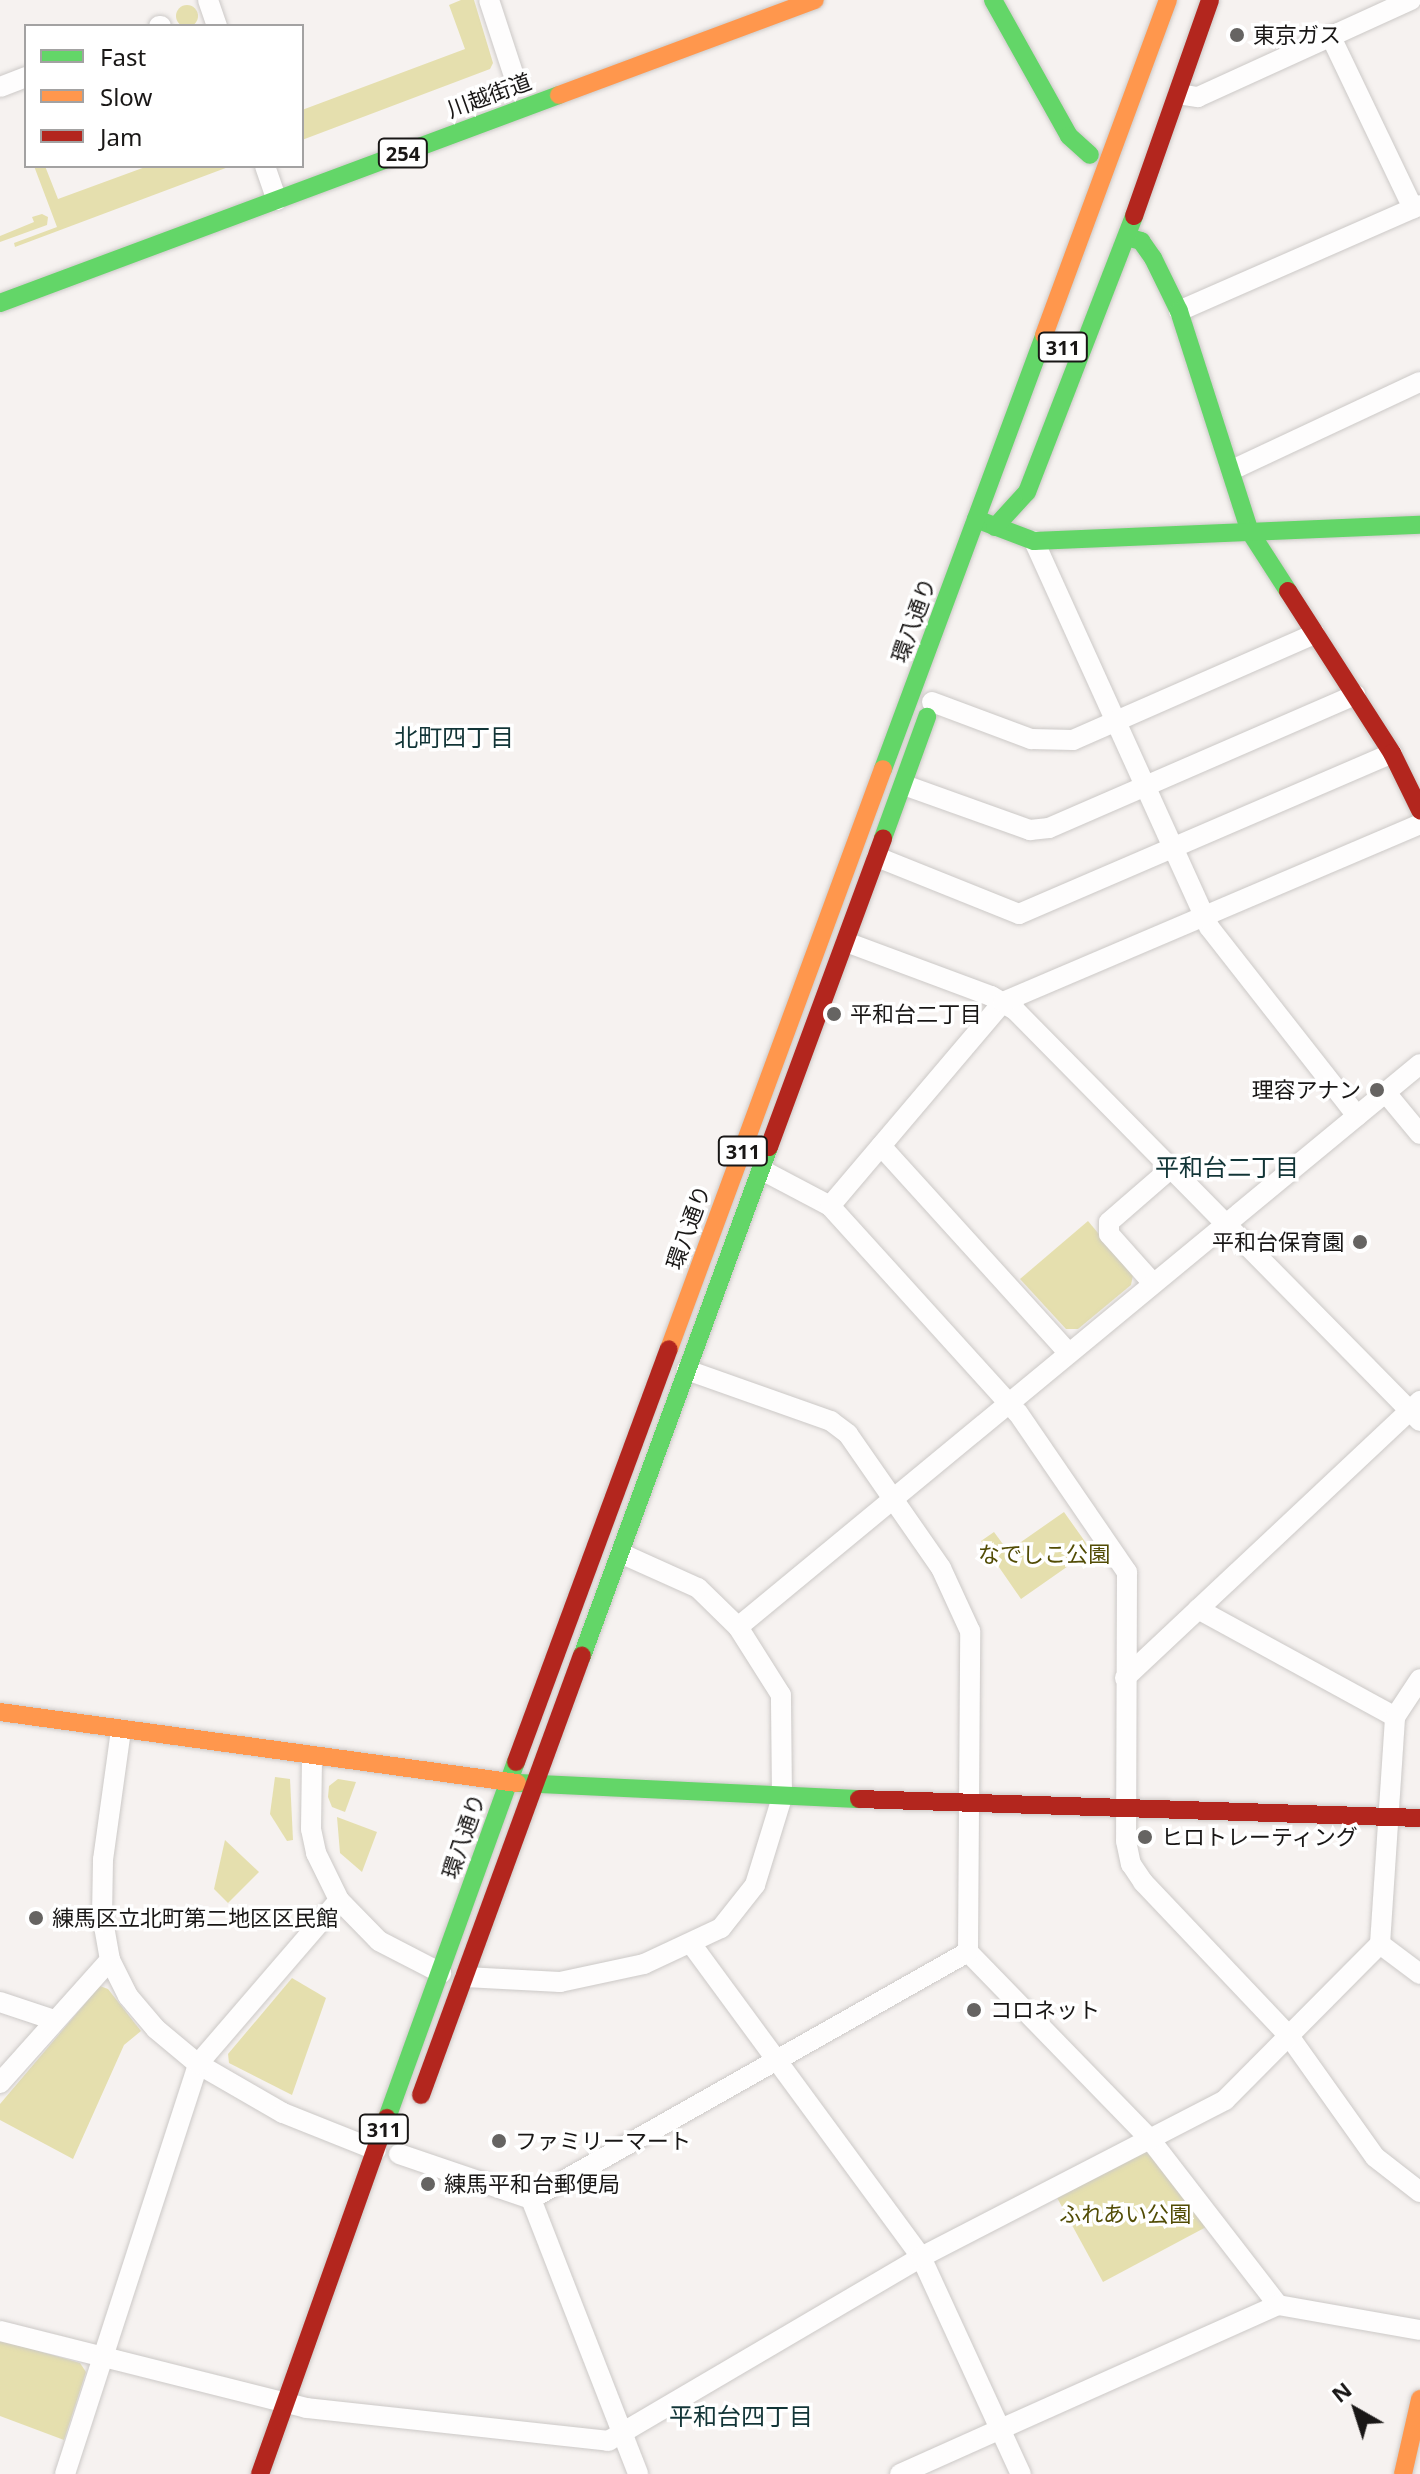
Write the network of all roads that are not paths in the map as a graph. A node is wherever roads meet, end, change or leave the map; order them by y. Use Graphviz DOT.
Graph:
graph roads {
  1 [pos="489,0"];
  2 [pos="815,0"];
  3 [pos="993,0"];
  4 [pos="1148,0"];
  5 [pos="1168,0"];
  6 [pos="1191,0"];
  7 [pos="1210,0"];
  8 [pos="1411,0"];
  9 [pos="1331,37"];
  10 [pos="24,78"];
  11 [pos="517,85"];
  12 [pos="0,87"];
  13 [pos="1178,94"];
  14 [pos="1140,138"];
  15 [pos="1090,155"];
  16 [pos="273,171"];
  17 [pos="244,187"];
  18 [pos="277,200"];
  19 [pos="1417,206"];
  20 [pos="1127,237"];
  21 [pos="1086,283"];
  22 [pos="0,303"];
  23 [pos="1179,311"];
  24 [pos="1420,382"];
  25 [pos="1234,469"];
  26 [pos="976,519"];
  27 [pos="1420,525"];
  28 [pos="1250,532"];
  29 [pos="993,534"];
  30 [pos="1034,541"];
  31 [pos="1315,634"];
  32 [pos="941,677"];
  33 [pos="1355,695"];
  34 [pos="932,702"];
  35 [pos="1115,723"];
  36 [pos="1392,753"];
  37 [pos="904,785"];
  38 [pos="1144,786"];
  39 [pos="1420,810"];
  40 [pos="1420,824"];
  41 [pos="1171,847"];
  42 [pos="877,857"];
  43 [pos="1203,915"];
  44 [pos="846,942"];
  45 [pos="1003,1002"];
  46 [pos="1420,1064"];
  47 [pos="1386,1093"];
  48 [pos="1357,1116"];
  49 [pos="1420,1134"];
  50 [pos="881,1146"];
  51 [pos="762,1170"];
  52 [pos="1169,1170"];
  53 [pos="830,1206"];
  54 [pos="1224,1224"];
  55 [pos="1151,1281"];
  56 [pos="1067,1351"];
  57 [pos="687,1370"];
  58 [pos="1008,1402"];
  59 [pos="1417,1411"];
  60 [pos="892,1496"];
  61 [pos="620,1553"];
  62 [pos="1198,1609"];
  63 [pos="738,1627"];
  64 [pos="1125,1678"];
  65 [pos="1420,1679"];
  66 [pos="0,1712"];
  67 [pos="1395,1717"];
  68 [pos="121,1730"];
  69 [pos="312,1758"];
  70 [pos="507,1783"];
  71 [pos="534,1786"];
  72 [pos="782,1797"];
  73 [pos="971,1804"];
  74 [pos="1127,1808"];
  75 [pos="1387,1817"];
  76 [pos="1420,1818"];
  77 [pos="339,1900"];
  78 [pos="1380,1944"];
  79 [pos="692,1945"];
  80 [pos="968,1952"];
  81 [pos="110,1960"];
  82 [pos="441,1973"];
  83 [pos="1420,1974"];
  84 [pos="465,1977"];
  85 [pos="0,2002"];
  86 [pos="54,2020"];
  87 [pos="1289,2036"];
  88 [pos="779,2063"];
  89 [pos="198,2064"];
  90 [pos="0,2083"];
  91 [pos="1149,2138"];
  92 [pos="376,2150"];
  93 [pos="397,2162"];
  94 [pos="1420,2192"];
  95 [pos="531,2199"];
  96 [pos="921,2257"];
  97 [pos="1278,2305"];
  98 [pos="1420,2330"];
  99 [pos="0,2331"];
  100 [pos="102,2358"];
  101 [pos="314,2388"];
  102 [pos="1420,2399"];
  103 [pos="284,2404"];
  104 [pos="306,2408"];
  105 [pos="1000,2429"];
  106 [pos="298,2434"];
  107 [pos="622,2434"];
  108 [pos="65,2474"];
  109 [pos="260,2474"];
  110 [pos="638,2474"];
  111 [pos="900,2474"];
  112 [pos="1021,2474"];
  113 [pos="1403,2474"];
  1 -- 11 [label="street"];
  2 -- 18 [label="main road, 川越街道 / 254"];
  3 -- 15 [label="main road"];
  4 -- 15 [label="main road"];
  5 -- 26 [label="main road, 環八通り / 311"];
  6 -- 14 [label="main road"];
  7 -- 13 [label="main road"];
  8 -- 9 [label="street"];
  9 -- 13 [label="street"];
  9 -- 19 [label="street"];
  10 -- 12 [label="street"];
  13 -- 20 [label="main road"];
  15 -- 26 [label="main road"];
  16 -- 17 [label="main road"];
  16 -- 18 [label="street"];
  18 -- 22 [label="main road, 川越街道 / 254"];
  19 -- 23 [label="street"];
  20 -- 23 [label="main road"];
  20 -- 29 [label="main road"];
  21 -- 29 [label="main road, 311"];
  23 -- 25 [label="main road"];
  24 -- 25 [label="street"];
  25 -- 28 [label="main road"];
  26 -- 29 [label="main road"];
  26 -- 70 [label="main road, 環八通り / 311"];
  27 -- 28 [label="main road"];
  28 -- 30 [label="main road"];
  28 -- 31 [label="main road"];
  29 -- 30 [label="main road"];
  30 -- 35 [label="street"];
  31 -- 33 [label="main road"];
  31 -- 35 [label="street"];
  32 -- 34 [label="main road, 環八通り / 311"];
  33 -- 36 [label="main road"];
  33 -- 38 [label="street"];
  34 -- 35 [label="street"];
  34 -- 37 [label="main road, 環八通り / 311"];
  35 -- 38 [label="street"];
  36 -- 39 [label="main road"];
  36 -- 41 [label="street"];
  37 -- 38 [label="street"];
  37 -- 42 [label="main road, 環八通り / 311"];
  38 -- 41 [label="street"];
  40 -- 43 [label="street"];
  41 -- 42 [label="street"];
  41 -- 43 [label="street"];
  42 -- 44 [label="main road, 環八通り / 311"];
  43 -- 45 [label="street"];
  43 -- 48 [label="street"];
  44 -- 45 [label="street"];
  44 -- 51 [label="main road, 環八通り / 311"];
  45 -- 50 [label="street"];
  45 -- 52 [label="street"];
  46 -- 47 [label="street"];
  47 -- 48 [label="street"];
  47 -- 49 [label="street"];
  48 -- 54 [label="street"];
  50 -- 53 [label="street"];
  50 -- 56 [label="street"];
  51 -- 53 [label="street"];
  51 -- 57 [label="main road, 環八通り / 311"];
  52 -- 54 [label="street"];
  52 -- 55 [label="street"];
  53 -- 58 [label="street"];
  54 -- 55 [label="street"];
  54 -- 59 [label="street"];
  55 -- 56 [label="street"];
  56 -- 58 [label="street"];
  57 -- 60 [label="street"];
  57 -- 61 [label="main road, 環八通り / 311"];
  58 -- 60 [label="street"];
  58 -- 64 [label="street"];
  59 -- 62 [label="street"];
  60 -- 63 [label="street"];
  60 -- 73 [label="street"];
  61 -- 63 [label="street"];
  61 -- 71 [label="main road, 環八通り / 311"];
  62 -- 64 [label="street"];
  62 -- 67 [label="street"];
  63 -- 72 [label="street"];
  64 -- 74 [label="street"];
  65 -- 67 [label="street"];
  66 -- 68 [label="main road"];
  67 -- 75 [label="street"];
  68 -- 69 [label="main road"];
  68 -- 81 [label="street"];
  69 -- 70 [label="main road"];
  69 -- 77 [label="street"];
  70 -- 71 [label="main road"];
  70 -- 82 [label="main road, 環八通り / 311"];
  71 -- 72 [label="main road"];
  71 -- 84 [label="main road, 環八通り / 311"];
  72 -- 73 [label="main road"];
  72 -- 79 [label="street"];
  73 -- 74 [label="main road"];
  73 -- 80 [label="street"];
  74 -- 75 [label="main road"];
  74 -- 87 [label="street"];
  75 -- 76 [label="main road"];
  75 -- 78 [label="street"];
  77 -- 82 [label="street"];
  77 -- 89 [label="street"];
  78 -- 83 [label="street"];
  78 -- 87 [label="street"];
  79 -- 84 [label="street"];
  79 -- 88 [label="street"];
  80 -- 88 [label="street"];
  80 -- 91 [label="street"];
  81 -- 86 [label="street"];
  81 -- 89 [label="street"];
  82 -- 92 [label="main road, 環八通り / 311"];
  84 -- 93 [label="main road, 環八通り / 311"];
  85 -- 86 [label="street"];
  86 -- 90 [label="street"];
  87 -- 91 [label="street"];
  87 -- 94 [label="street"];
  88 -- 95 [label="street"];
  88 -- 96 [label="street"];
  89 -- 92 [label="street"];
  89 -- 100 [label="street"];
  91 -- 96 [label="street"];
  91 -- 97 [label="street"];
  92 -- 103 [label="main road, 環八通り / 311"];
  93 -- 95 [label="street"];
  95 -- 107 [label="street"];
  96 -- 105 [label="street"];
  96 -- 107 [label="street"];
  97 -- 98 [label="street"];
  97 -- 105 [label="street"];
  99 -- 100 [label="street"];
  100 -- 103 [label="street"];
  100 -- 108 [label="street"];
  101 -- 104 [label="main road"];
  102 -- 113 [label="main road"];
  103 -- 104 [label="street"];
  103 -- 109 [label="main road, 環八通り / 311"];
  104 -- 106 [label="main road"];
  104 -- 107 [label="street"];
  105 -- 111 [label="street"];
  105 -- 112 [label="street"];
  107 -- 110 [label="street"];
}
